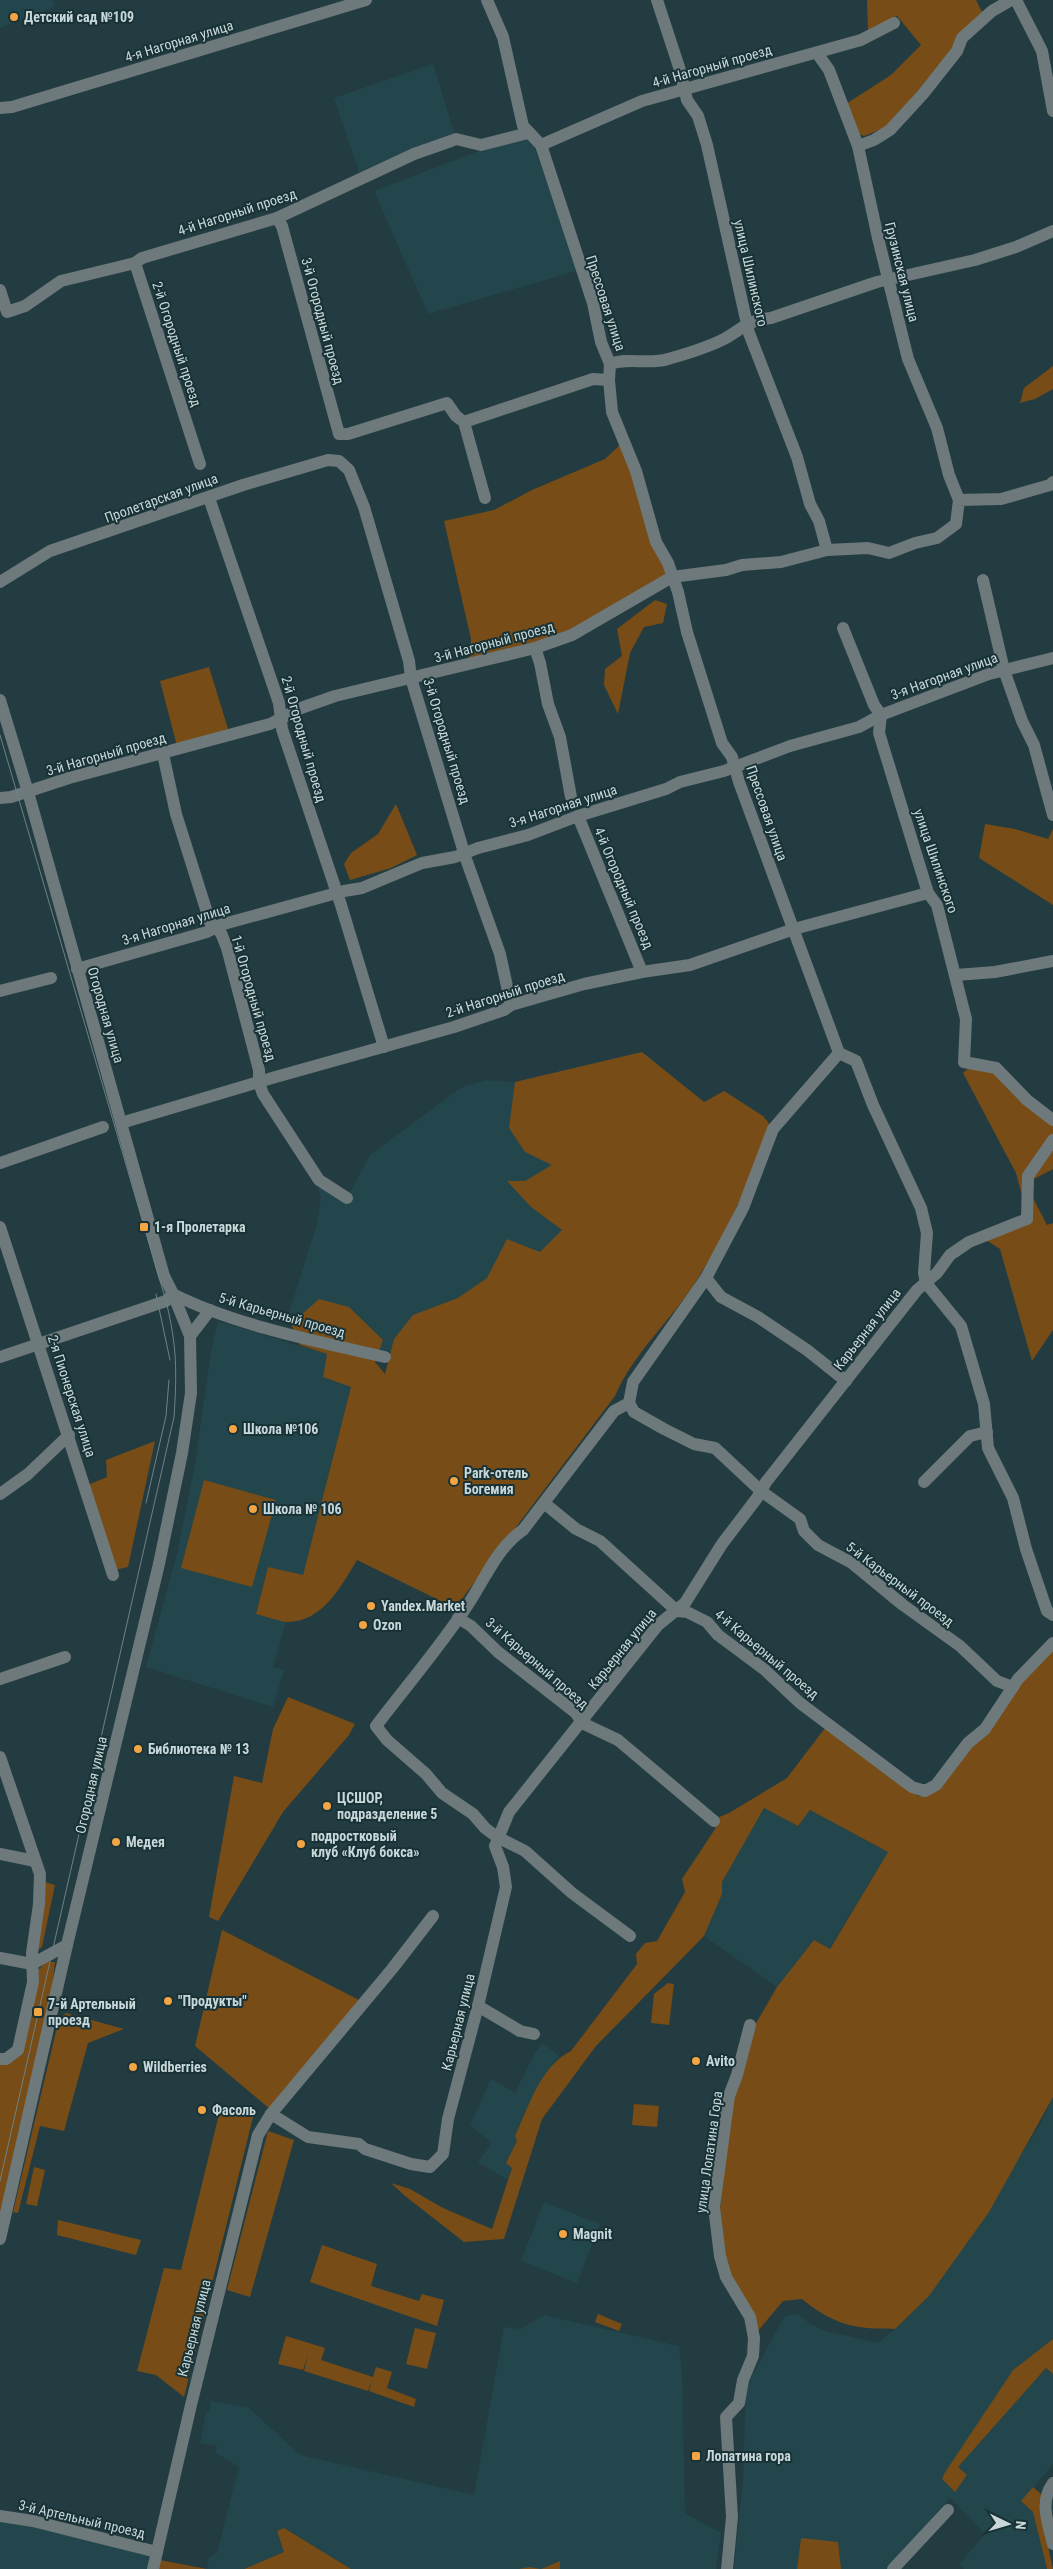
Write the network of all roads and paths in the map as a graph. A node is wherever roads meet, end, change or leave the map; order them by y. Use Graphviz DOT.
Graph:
graph roads {
  1 [pos="366,0"];
  2 [pos="487,0"];
  3 [pos="657,0"];
  4 [pos="1011,0"];
  5 [pos="1016,0"];
  6 [pos="894,23"];
  7 [pos="817,53"];
  8 [pos="684,91"];
  9 [pos="0,108"];
  10 [pos="1053,111"];
  11 [pos="528,133"];
  12 [pos="542,145"];
  13 [pos="858,146"];
  14 [pos="277,218"];
  15 [pos="1053,231"];
  16 [pos="134,263"];
  17 [pos="888,279"];
  18 [pos="0,290"];
  19 [pos="747,323"];
  20 [pos="610,364"];
  21 [pos="608,380"];
  22 [pos="464,422"];
  23 [pos="339,461"];
  24 [pos="200,464"];
  25 [pos="1053,482"];
  26 [pos="208,498"];
  27 [pos="485,498"];
  28 [pos="959,500"];
  29 [pos="827,550"];
  30 [pos="672,577"];
  31 [pos="983,580"];
  32 [pos="0,582"];
  33 [pos="843,628"];
  34 [pos="535,648"];
  35 [pos="1053,658"];
  36 [pos="1004,670"];
  37 [pos="411,678"];
  38 [pos="0,700"];
  39 [pos="881,715"];
  40 [pos="282,717"];
  41 [pos="163,754"];
  42 [pos="736,767"];
  43 [pos="0,785"];
  44 [pos="28,792"];
  45 [pos="571,797"];
  46 [pos="1,798"];
  47 [pos="1053,815"];
  48 [pos="578,816"];
  49 [pos="465,852"];
  50 [pos="337,893"];
  51 [pos="928,893"];
  52 [pos="215,928"];
  53 [pos="794,929"];
  54 [pos="1053,960"];
  55 [pos="77,969"];
  56 [pos="642,972"];
  57 [pos="956,975"];
  58 [pos="51,978"];
  59 [pos="0,991"];
  60 [pos="512,1005"];
  61 [pos="384,1047"];
  62 [pos="839,1053"];
  63 [pos="259,1083"];
  64 [pos="1053,1120"];
  65 [pos="120,1123"];
  66 [pos="103,1127"];
  67 [pos="1053,1140"];
  68 [pos="0,1163"];
  69 [pos="347,1198"];
  70 [pos="0,1227"];
  71 [pos="706,1278"];
  72 [pos="926,1283"];
  73 [pos="173,1294"];
  74 [pos="210,1310"];
  75 [pos="190,1336"];
  76 [pos="40,1345"];
  77 [pos="0,1357"];
  78 [pos="385,1357"];
  79 [pos="846,1381"];
  80 [pos="629,1403"];
  81 [pos="987,1432"];
  82 [pos="69,1435"];
  83 [pos="924,1482"];
  84 [pos="761,1491"];
  85 [pos="0,1494"];
  86 [pos="544,1503"];
  87 [pos="113,1575"];
  88 [pos="677,1611"];
  89 [pos="1053,1615"];
  90 [pos="458,1618"];
  91 [pos="1053,1644"];
  92 [pos="65,1657"];
  93 [pos="0,1679"];
  94 [pos="1013,1687"];
  95 [pos="582,1723"];
  96 [pos="0,1757"];
  97 [pos="714,1821"];
  98 [pos="497,1837"];
  99 [pos="0,1854"];
  100 [pos="35,1861"];
  101 [pos="433,1916"];
  102 [pos="630,1936"];
  103 [pos="67,1945"];
  104 [pos="0,1958"];
  105 [pos="32,1964"];
  106 [pos="478,2006"];
  107 [pos="750,2025"];
  108 [pos="534,2034"];
  109 [pos="3,2059"];
  110 [pos="271,2114"];
  111 [pos="0,2239"];
  112 [pos="1053,2483"];
  113 [pos="948,2510"];
  114 [pos="0,2516"];
  115 [pos="1053,2544"];
  116 [pos="157,2552"];
  117 [pos="153,2569"];
  118 [pos="727,2569"];
  119 [pos="893,2569"];
  1 -- 9 [label="street, 4-я Нагорная улица"];
  2 -- 11 [label="street"];
  3 -- 8 [label="street, улица Шилинского"];
  4 -- 13 [label="street"];
  5 -- 10 [label="street"];
  6 -- 7 [label="street, 4-й Нагорный проезд"];
  7 -- 8 [label="street, 4-й Нагорный проезд"];
  7 -- 13 [label="street, Грузинская улица"];
  8 -- 12 [label="street, 4-й Нагорный проезд"];
  8 -- 19 [label="street, улица Шилинского"];
  11 -- 12 [label="street"];
  11 -- 14 [label="street, 4-й Нагорный проезд"];
  12 -- 20 [label="street, Прессовая улица"];
  13 -- 17 [label="street, Грузинская улица"];
  14 -- 16 [label="street, 4-й Нагорный проезд"];
  14 -- 22 [label="street, 3-й Огородный проезд"];
  15 -- 17 [label="street"];
  16 -- 18 [label="street, 4-й Нагорный проезд"];
  16 -- 24 [label="street, 2-й Огородный проезд"];
  17 -- 19 [label="street"];
  17 -- 28 [label="street, Грузинская улица"];
  19 -- 20 [label="street"];
  19 -- 29 [label="street, улица Шилинского"];
  20 -- 21 [label="street, Прессовая улица"];
  21 -- 22 [label="street"];
  21 -- 30 [label="street, Прессовая улица"];
  22 -- 27 [label="street"];
  23 -- 26 [label="street, Пролетарская улица"];
  23 -- 37 [label="street, 3-й Огородный проезд"];
  25 -- 28 [label="street"];
  26 -- 32 [label="street, Пролетарская улица"];
  26 -- 40 [label="street, 2-й Огородный проезд"];
  28 -- 29 [label="street, 3-й Нагорный проезд"];
  29 -- 30 [label="street, 3-й Нагорный проезд"];
  30 -- 34 [label="street, 3-й Нагорный проезд"];
  30 -- 42 [label="street, Прессовая улица"];
  31 -- 36 [label="street"];
  33 -- 39 [label="street, улица Шилинского"];
  34 -- 37 [label="street, 3-й Нагорный проезд"];
  34 -- 45 [label="street"];
  35 -- 36 [label="street, 3-я Нагорная улица"];
  36 -- 39 [label="street, 3-я Нагорная улица"];
  36 -- 47 [label="street"];
  37 -- 40 [label="street, 3-й Нагорный проезд"];
  37 -- 49 [label="street, 3-й Огородный проезд"];
  38 -- 44 [label="street, Огородная улица"];
  39 -- 42 [label="street, 3-я Нагорная улица"];
  39 -- 51 [label="street, улица Шилинского"];
  40 -- 41 [label="street, 3-й Нагорный проезд"];
  40 -- 50 [label="street, 2-й Огородный проезд"];
  41 -- 44 [label="street, 3-й Нагорный проезд"];
  41 -- 52 [label="street, 1-й Огородный проезд"];
  42 -- 48 [label="street, 3-я Нагорная улица"];
  42 -- 53 [label="street, Прессовая улица"];
  43 -- 46 [label="street"];
  44 -- 46 [label="street, 3-й Нагорный проезд"];
  44 -- 55 [label="street, Огородная улица"];
  48 -- 49 [label="street, 3-я Нагорная улица"];
  48 -- 56 [label="street, 4-й Огородный проезд"];
  49 -- 50 [label="street, 3-я Нагорная улица"];
  49 -- 60 [label="street, 3-й Огородный проезд"];
  50 -- 52 [label="street, 3-я Нагорная улица"];
  50 -- 61 [label="street, 2-й Огородный проезд"];
  51 -- 53 [label="street, 2-й Нагорный проезд"];
  51 -- 57 [label="street, улица Шилинского"];
  52 -- 55 [label="street, 3-я Нагорная улица"];
  52 -- 63 [label="street, 1-й Огородный проезд"];
  53 -- 56 [label="street, 2-й Нагорный проезд"];
  53 -- 62 [label="street, Прессовая улица"];
  54 -- 57 [label="street"];
  55 -- 65 [label="street, Огородная улица"];
  56 -- 60 [label="street, 2-й Нагорный проезд"];
  57 -- 64 [label="street, улица Шилинского"];
  58 -- 59 [label="street"];
  60 -- 61 [label="street, 2-й Нагорный проезд"];
  61 -- 63 [label="street, 2-й Нагорный проезд"];
  62 -- 71 [label="street"];
  62 -- 72 [label="street"];
  63 -- 65 [label="street, 2-й Нагорный проезд"];
  63 -- 69 [label="street, 1-й Огородный проезд"];
  65 -- 73 [label="street, Огородная улица"];
  66 -- 68 [label="street"];
  67 -- 72 [label="street, Карьерная улица"];
  70 -- 76 [label="street, 2-я Пионерская улица"];
  71 -- 79 [label="street"];
  71 -- 80 [label="street"];
  72 -- 79 [label="street, Карьерная улица"];
  72 -- 81 [label="street"];
  73 -- 74 [label="street, 5-й Карьерный проезд"];
  73 -- 75 [label="street, Огородная улица"];
  73 -- 76 [label="street"];
  74 -- 75 [label="street"];
  74 -- 78 [label="street, 5-й Карьерный проезд"];
  75 -- 103 [label="street, Огородная улица"];
  76 -- 77 [label="street"];
  76 -- 82 [label="street, 2-я Пионерская улица"];
  79 -- 84 [label="street, Карьерная улица"];
  80 -- 84 [label="street, 5-й Карьерный проезд"];
  80 -- 86 [label="street"];
  81 -- 83 [label="street"];
  81 -- 89 [label="street"];
  82 -- 85 [label="street"];
  82 -- 87 [label="street, 2-я Пионерская улица"];
  84 -- 88 [label="street, Карьерная улица"];
  84 -- 94 [label="street, 5-й Карьерный проезд"];
  86 -- 88 [label="street, 4-й Карьерный проезд"];
  86 -- 90 [label="street"];
  88 -- 94 [label="street, 4-й Карьерный проезд"];
  88 -- 95 [label="street, Карьерная улица"];
  90 -- 95 [label="street, 3-й Карьерный проезд"];
  90 -- 98 [label="street"];
  91 -- 94 [label="street"];
  92 -- 93 [label="street"];
  95 -- 97 [label="street, 3-й Карьерный проезд"];
  95 -- 98 [label="street, Карьерная улица"];
  96 -- 100 [label="street"];
  98 -- 102 [label="street"];
  98 -- 106 [label="street, Карьерная улица"];
  99 -- 100 [label="street"];
  100 -- 105 [label="street"];
  101 -- 110 [label="street, Карьерная улица"];
  103 -- 105 [label="street"];
  103 -- 111 [label="street, Огородная улица"];
  104 -- 105 [label="street"];
  105 -- 109 [label="street"];
  106 -- 108 [label="street"];
  106 -- 110 [label="street, Карьерная улица"];
  107 -- 118 [label="street, улица Лопатина Гора"];
  110 -- 116 [label="street, Карьерная улица"];
  112 -- 115 [label="street"];
  113 -- 119 [label="street"];
  114 -- 116 [label="street, 3-й Артельный проезд"];
  116 -- 117 [label="street, Карьерная улица"];
}
